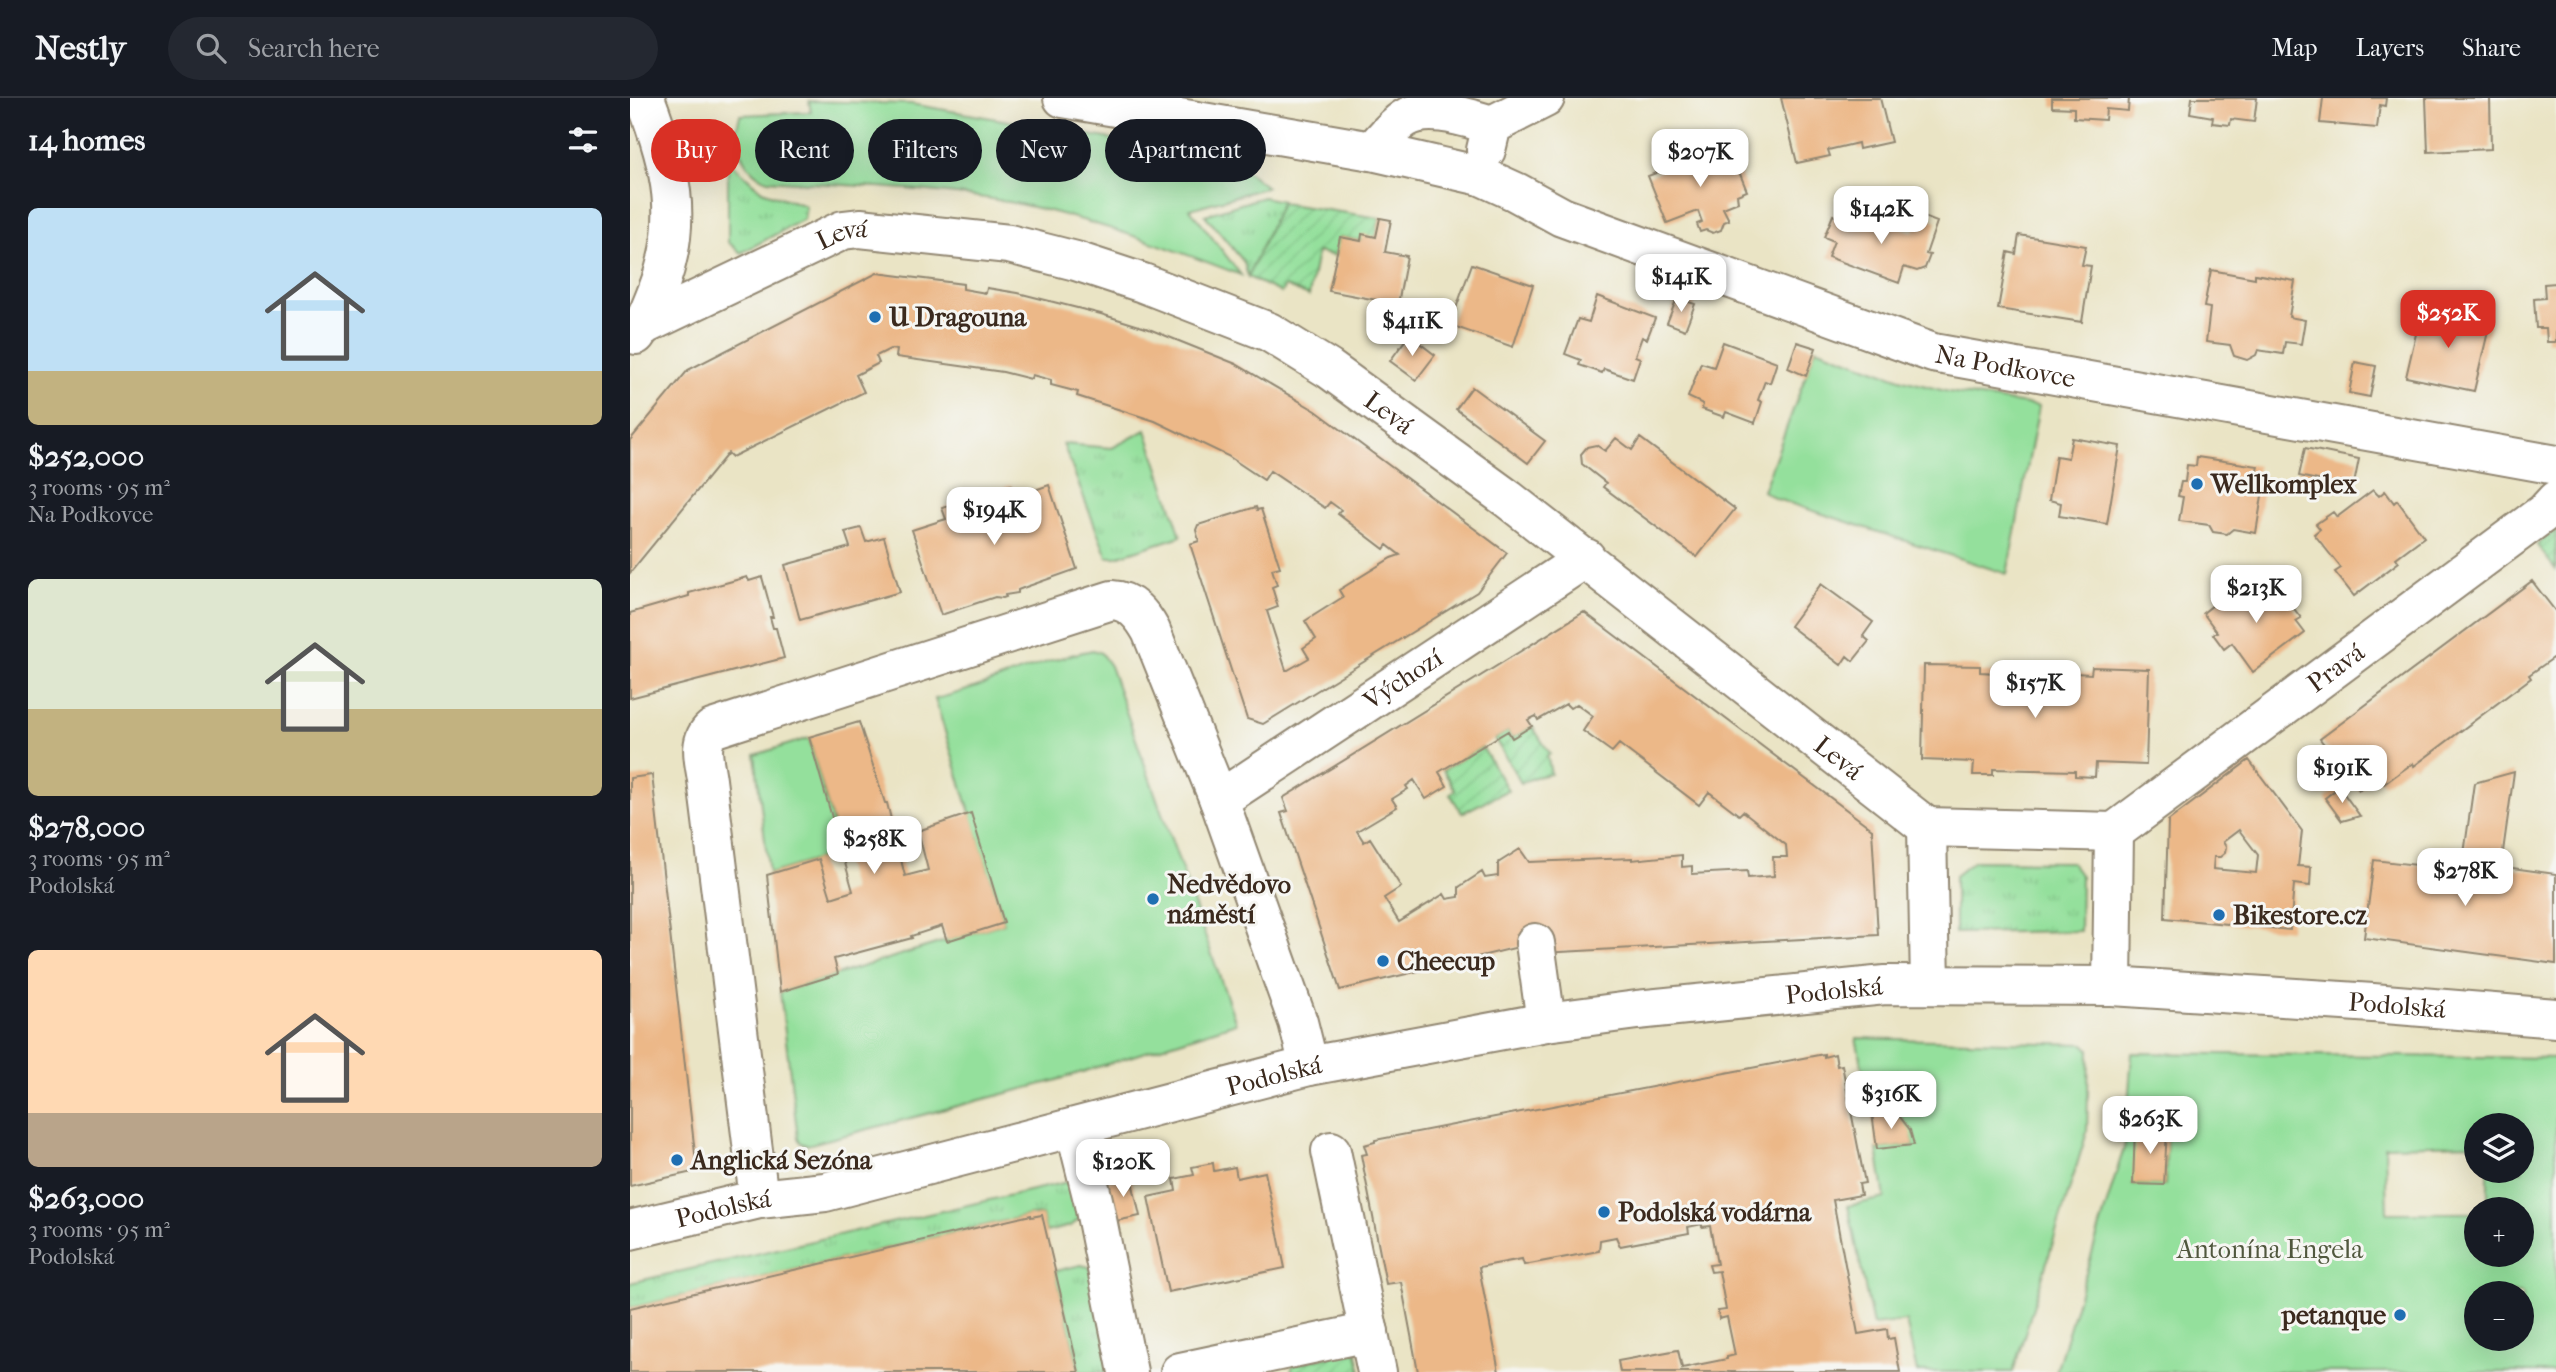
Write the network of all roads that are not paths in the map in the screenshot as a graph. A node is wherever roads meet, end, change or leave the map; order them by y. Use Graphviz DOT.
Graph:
graph roads {
  1 [pos="645,98"];
  2 [pos="1063,98"];
  3 [pos="1545,98"];
  4 [pos="1408,108"];
  5 [pos="1492,125"];
  6 [pos="1372,151"];
  7 [pos="1480,176"];
  8 [pos="637,333"];
  9 [pos="2556,465"];
  10 [pos="2556,500"];
  11 [pos="1586,558"];
  12 [pos="1219,800"];
  13 [pos="1927,827"];
  14 [pos="2114,832"];
  15 [pos="1535,943"];
  16 [pos="1930,985"];
  17 [pos="2112,986"];
  18 [pos="2556,1018"];
  19 [pos="1546,1022"];
  20 [pos="1309,1066"];
  21 [pos="1075,1128"];
  22 [pos="1331,1151"];
  23 [pos="759,1199"];
  24 [pos="630,1230"];
  25 [pos="1369,1332"];
  26 [pos="1128,1372"];
  27 [pos="1180,1372"];
  28 [pos="1377,1372"];
  1 -- 8 [label="street"];
  2 -- 6 [label="street, Na Podkovce"];
  3 -- 5 [label="street"];
  4 -- 5 [label="street"];
  4 -- 6 [label="street"];
  5 -- 7 [label="street"];
  6 -- 7 [label="street, Na Podkovce"];
  7 -- 9 [label="street, Na Podkovce"];
  8 -- 11 [label="street, Levá"];
  10 -- 14 [label="street, Pravá"];
  11 -- 12 [label="street, Výchozí"];
  11 -- 13 [label="street, Levá"];
  12 -- 20 [label="street"];
  12 -- 23 [label="street"];
  13 -- 14 [label="street"];
  13 -- 16 [label="street"];
  14 -- 17 [label="street"];
  15 -- 19 [label="street"];
  16 -- 17 [label="street, Podolská"];
  16 -- 19 [label="street, Podolská"];
  17 -- 18 [label="street, Podolská"];
  19 -- 20 [label="street, Podolská"];
  20 -- 21 [label="street, Podolská"];
  21 -- 23 [label="street, Podolská"];
  21 -- 26 [label="street"];
  22 -- 25 [label="street"];
  23 -- 24 [label="street, Podolská"];
  25 -- 27 [label="street"];
  25 -- 28 [label="street"];
}
